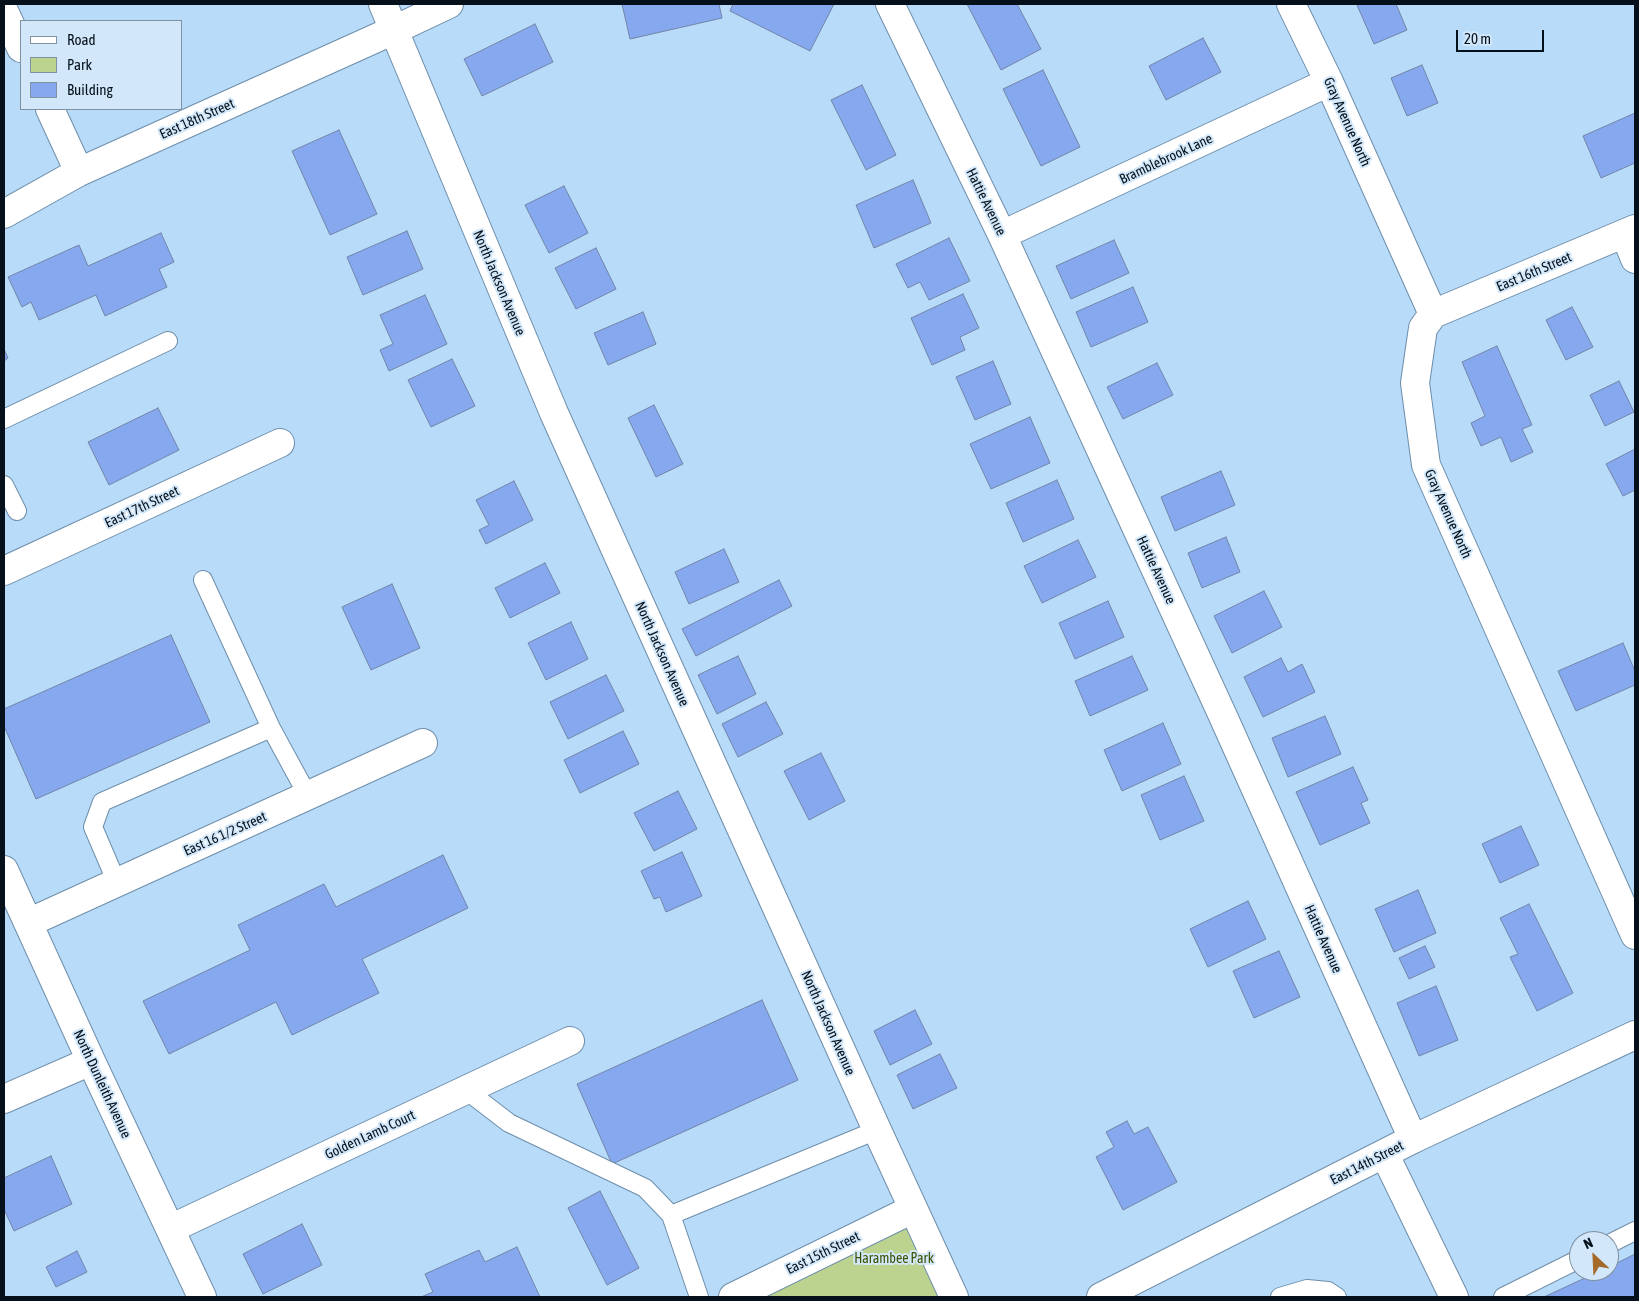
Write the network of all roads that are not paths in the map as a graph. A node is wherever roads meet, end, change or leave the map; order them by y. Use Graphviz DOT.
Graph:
graph roads {
  1 [pos="383,4"];
  2 [pos="449,4"];
  3 [pos="890,4"];
  4 [pos="1291,4"];
  5 [pos="4,11"];
  6 [pos="394,30"];
  7 [pos="20,46"];
  8 [pos="1329,82"];
  9 [pos="50,110"];
  10 [pos="79,172"];
  11 [pos="4,214"];
  12 [pos="1630,231"];
  13 [pos="1002,235"];
  14 [pos="1635,259"];
  15 [pos="1433,314"];
  16 [pos="168,341"];
  17 [pos="4,419"];
  18 [pos="280,443"];
  19 [pos="4,485"];
  20 [pos="17,511"];
  21 [pos="4,571"];
  22 [pos="203,580"];
  23 [pos="271,728"];
  24 [pos="423,744"];
  25 [pos="308,796"];
  26 [pos="4,870"];
  27 [pos="118,883"];
  28 [pos="28,923"];
  29 [pos="1635,935"];
  30 [pos="1635,1035"];
  31 [pos="570,1041"];
  32 [pos="91,1061"];
  33 [pos="466,1090"];
  34 [pos="4,1099"];
  35 [pos="877,1130"];
  36 [pos="1413,1140"];
  37 [pos="1384,1155"];
  38 [pos="913,1209"];
  39 [pos="671,1215"];
  40 [pos="170,1229"];
  41 [pos="1635,1231"];
  42 [pos="1619,1239"];
  43 [pos="1569,1264"];
  44 [pos="202,1297"];
  45 [pos="699,1297"];
  46 [pos="733,1297"];
  47 [pos="954,1297"];
  48 [pos="1101,1297"];
  49 [pos="1280,1297"];
  50 [pos="1337,1297"];
  51 [pos="1454,1297"];
  52 [pos="1503,1297"];
  1 -- 6 [label="street, North Jackson Avenue"];
  2 -- 6 [label="street"];
  3 -- 13 [label="street, Hattie Avenue"];
  4 -- 8 [label="street, Gray Avenue North"];
  5 -- 7 [label="street"];
  6 -- 10 [label="street, East 18th Street"];
  6 -- 35 [label="street, North Jackson Avenue"];
  8 -- 13 [label="street, Bramblebrook Lane"];
  8 -- 15 [label="street, Gray Avenue North"];
  9 -- 10 [label="street"];
  10 -- 11 [label="street, East 18th Street"];
  12 -- 14 [label="street"];
  12 -- 15 [label="street, East 16th Street"];
  13 -- 36 [label="street, Hattie Avenue"];
  15 -- 29 [label="street, Gray Avenue North"];
  16 -- 17 [label="lane"];
  18 -- 21 [label="street, East 17th Street"];
  19 -- 20 [label="lane"];
  22 -- 23 [label="lane"];
  23 -- 25 [label="lane"];
  23 -- 27 [label="lane"];
  24 -- 25 [label="street, East 16 1/2 Street"];
  25 -- 27 [label="street, East 16 1/2 Street"];
  26 -- 28 [label="street, North Dunleith Avenue"];
  27 -- 28 [label="street, East 16 1/2 Street"];
  28 -- 32 [label="street, North Dunleith Avenue"];
  30 -- 36 [label="street, East 14th Street"];
  31 -- 33 [label="street, Golden Lamb Court"];
  32 -- 34 [label="street"];
  32 -- 40 [label="street, North Dunleith Avenue"];
  33 -- 39 [label="lane"];
  33 -- 40 [label="street, Golden Lamb Court"];
  35 -- 38 [label="street, North Jackson Avenue"];
  35 -- 39 [label="lane"];
  36 -- 37 [label="street, East 14th Street"];
  37 -- 48 [label="street, East 14th Street"];
  37 -- 51 [label="street"];
  38 -- 46 [label="street, East 15th Street"];
  38 -- 47 [label="street, North Jackson Avenue"];
  39 -- 45 [label="lane"];
  40 -- 44 [label="street, North Dunleith Avenue"];
  41 -- 42 [label="lane"];
  43 -- 52 [label="lane"];
  49 -- 50 [label="lane"];
}
